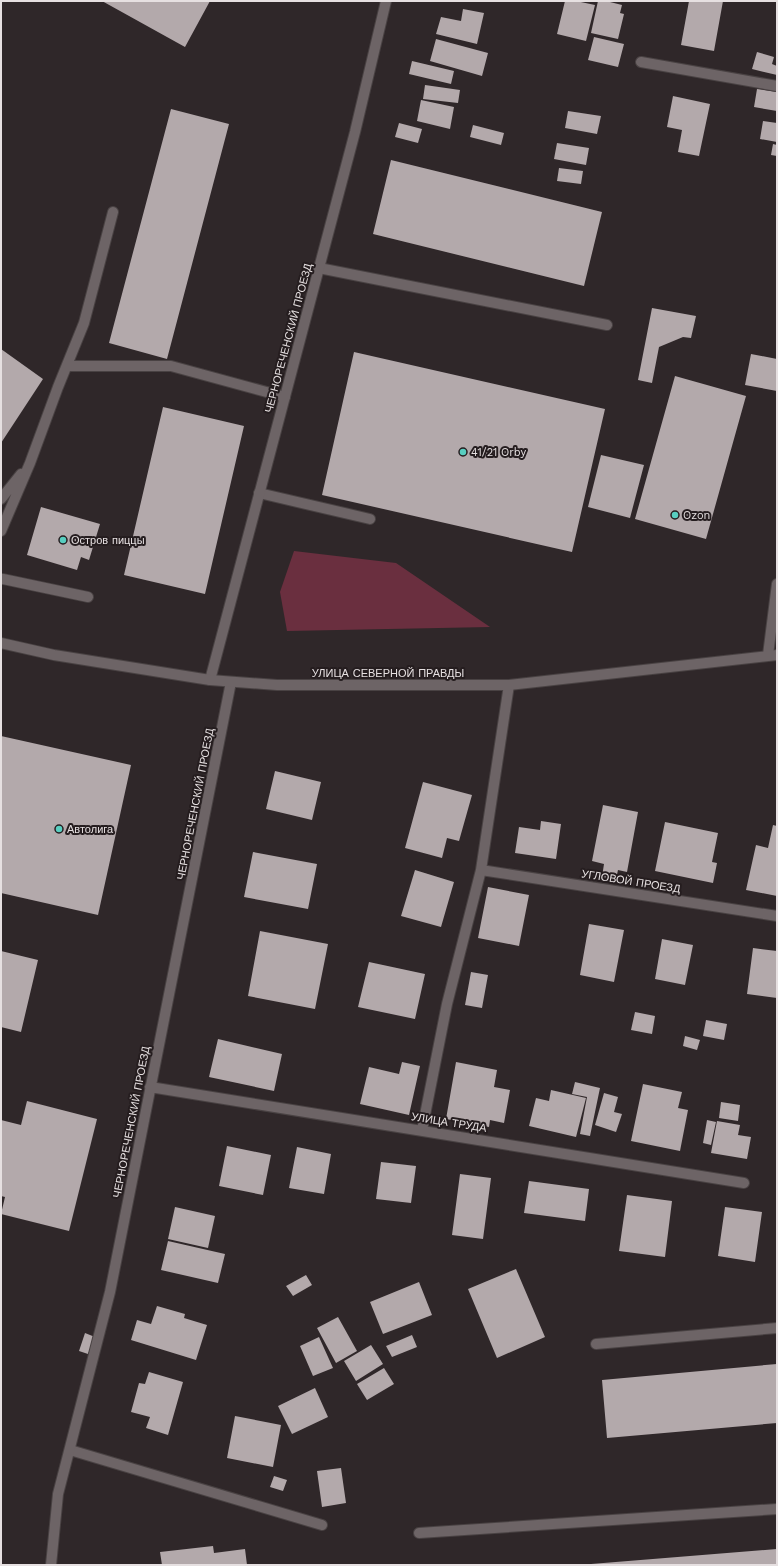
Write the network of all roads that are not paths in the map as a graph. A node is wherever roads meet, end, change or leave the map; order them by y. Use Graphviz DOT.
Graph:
graph roads {
  1 [pos="386,1"];
  2 [pos="641,62"];
  3 [pos="777,86"];
  4 [pos="113,212"];
  5 [pos="319,268"];
  6 [pos="607,325"];
  7 [pos="67,366"];
  8 [pos="285,397"];
  9 [pos="30,463"];
  10 [pos="260,493"];
  11 [pos="1,499"];
  12 [pos="370,519"];
  13 [pos="1,531"];
  14 [pos="1,579"];
  15 [pos="777,584"];
  16 [pos="88,597"];
  17 [pos="1,643"];
  18 [pos="772,655"];
  19 [pos="210,680"];
  20 [pos="231,682"];
  21 [pos="509,685"];
  22 [pos="481,870"];
  23 [pos="777,916"];
  24 [pos="150,1087"];
  25 [pos="422,1130"];
  26 [pos="744,1183"];
  27 [pos="777,1328"];
  28 [pos="596,1344"];
  29 [pos="70,1450"];
  30 [pos="777,1509"];
  31 [pos="322,1525"];
  32 [pos="419,1532"];
  33 [pos="51,1565"];
  1 -- 5 [label="street, ЧЕРНОРЕЧЕНСКИЙ ПРОЕЗД"];
  2 -- 3 [label="street"];
  4 -- 7 [label="street"];
  5 -- 6 [label="street"];
  5 -- 8 [label="street, ЧЕРНОРЕЧЕНСКИЙ ПРОЕЗД"];
  7 -- 8 [label="street"];
  7 -- 9 [label="street"];
  8 -- 10 [label="street, ЧЕРНОРЕЧЕНСКИЙ ПРОЕЗД"];
  9 -- 11 [label="street"];
  9 -- 13 [label="street"];
  10 -- 12 [label="street"];
  10 -- 19 [label="street, ЧЕРНОРЕЧЕНСКИЙ ПРОЕЗД"];
  14 -- 16 [label="street"];
  15 -- 18 [label="street"];
  17 -- 19 [label="street, УЛИЦА СЕВЕРНОЙ ПРАВДЫ"];
  18 -- 21 [label="street, УЛИЦА СЕВЕРНОЙ ПРАВДЫ"];
  19 -- 20 [label="street, УЛИЦА СЕВЕРНОЙ ПРАВДЫ"];
  20 -- 21 [label="street, УЛИЦА СЕВЕРНОЙ ПРАВДЫ"];
  20 -- 24 [label="street, ЧЕРНОРЕЧЕНСКИЙ ПРОЕЗД"];
  21 -- 22 [label="street"];
  22 -- 23 [label="street, УГЛОВОЙ ПРОЕЗД"];
  22 -- 25 [label="street"];
  24 -- 25 [label="street, УЛИЦА ТРУДА"];
  24 -- 29 [label="street, ЧЕРНОРЕЧЕНСКИЙ ПРОЕЗД"];
  25 -- 26 [label="street, УЛИЦА ТРУДА"];
  27 -- 28 [label="street"];
  29 -- 31 [label="street"];
  29 -- 33 [label="street, ЧЕРНОРЕЧЕНСКИЙ ПРОЕЗД"];
  30 -- 32 [label="street"];
}
